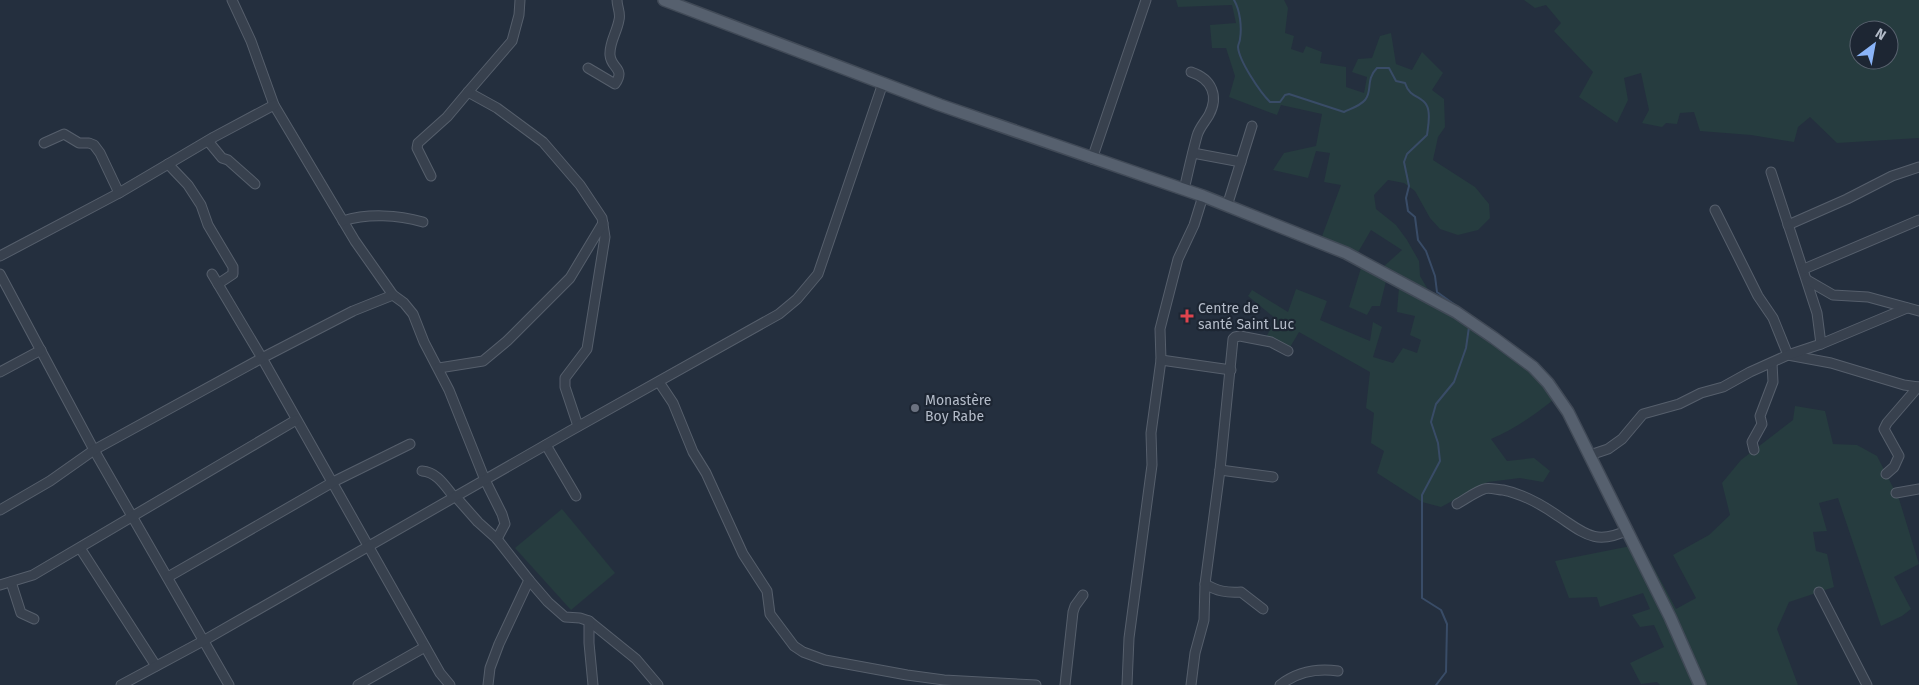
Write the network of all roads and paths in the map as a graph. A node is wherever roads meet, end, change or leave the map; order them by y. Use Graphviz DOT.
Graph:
graph roads {
  1 [pos="232,0"];
  2 [pos="520,0"];
  3 [pos="617,0"];
  4 [pos="664,0"];
  5 [pos="1146,0"];
  6 [pos="588,68"];
  7 [pos="1191,72"];
  8 [pos="883,83"];
  9 [pos="468,92"];
  10 [pos="274,105"];
  11 [pos="1252,126"];
  12 [pos="208,141"];
  13 [pos="44,143"];
  14 [pos="1193,153"];
  15 [pos="1092,159"];
  16 [pos="1241,162"];
  17 [pos="168,164"];
  18 [pos="1919,167"];
  19 [pos="1771,172"];
  20 [pos="431,176"];
  21 [pos="255,184"];
  22 [pos="1184,190"];
  23 [pos="119,193"];
  24 [pos="1203,196"];
  25 [pos="1227,206"];
  26 [pos="1715,210"];
  27 [pos="1919,220"];
  28 [pos="343,221"];
  29 [pos="423,222"];
  30 [pos="603,223"];
  31 [pos="1788,225"];
  32 [pos="0,256"];
  33 [pos="1804,269"];
  34 [pos="0,274"];
  35 [pos="212,274"];
  36 [pos="1806,280"];
  37 [pos="218,284"];
  38 [pos="393,294"];
  39 [pos="1907,308"];
  40 [pos="1919,311"];
  41 [pos="1821,344"];
  42 [pos="41,350"];
  43 [pos="1288,351"];
  44 [pos="1788,355"];
  45 [pos="262,358"];
  46 [pos="1161,360"];
  47 [pos="1772,363"];
  48 [pos="439,368"];
  49 [pos="1231,370"];
  50 [pos="0,372"];
  51 [pos="659,382"];
  52 [pos="1918,387"];
  53 [pos="296,420"];
  54 [pos="578,426"];
  55 [pos="410,444"];
  56 [pos="546,445"];
  57 [pos="94,450"];
  58 [pos="1754,450"];
  59 [pos="1590,455"];
  60 [pos="1220,470"];
  61 [pos="422,471"];
  62 [pos="1886,474"];
  63 [pos="1273,476"];
  64 [pos="485,480"];
  65 [pos="333,482"];
  66 [pos="1919,489"];
  67 [pos="1896,493"];
  68 [pos="576,496"];
  69 [pos="454,497"];
  70 [pos="1457,504"];
  71 [pos="0,510"];
  72 [pos="133,516"];
  73 [pos="1628,530"];
  74 [pos="497,538"];
  75 [pos="368,545"];
  76 [pos="80,548"];
  77 [pos="168,577"];
  78 [pos="529,580"];
  79 [pos="11,582"];
  80 [pos="1205,584"];
  81 [pos="0,585"];
  82 [pos="1819,592"];
  83 [pos="1083,595"];
  84 [pos="1263,609"];
  85 [pos="34,619"];
  86 [pos="589,621"];
  87 [pos="203,641"];
  88 [pos="425,647"];
  89 [pos="156,666"];
  90 [pos="1338,671"];
  91 [pos="989,683"];
  92 [pos="121,685"];
  93 [pos="229,685"];
  94 [pos="358,685"];
  95 [pos="450,685"];
  96 [pos="488,685"];
  97 [pos="593,685"];
  98 [pos="658,685"];
  99 [pos="1036,685"];
  100 [pos="1065,685"];
  101 [pos="1127,685"];
  102 [pos="1191,685"];
  103 [pos="1280,685"];
  104 [pos="1700,685"];
  105 [pos="1867,685"];
  1 -- 10 [label="street"];
  2 -- 9 [label="street"];
  3 -- 6 [label="street"];
  4 -- 8 [label="main road"];
  5 -- 15 [label="street"];
  7 -- 14 [label="street"];
  8 -- 15 [label="main road"];
  8 -- 51 [label="street"];
  9 -- 20 [label="street"];
  9 -- 30 [label="street"];
  10 -- 12 [label="street"];
  10 -- 28 [label="street"];
  11 -- 16 [label="street"];
  12 -- 17 [label="street"];
  12 -- 21 [label="street"];
  13 -- 23 [label="street"];
  14 -- 16 [label="street"];
  14 -- 22 [label="street"];
  15 -- 22 [label="main road"];
  16 -- 25 [label="street"];
  17 -- 23 [label="street"];
  17 -- 37 [label="street"];
  18 -- 31 [label="street"];
  19 -- 31 [label="street"];
  22 -- 24 [label="main road"];
  23 -- 32 [label="street"];
  24 -- 25 [label="main road"];
  24 -- 46 [label="street"];
  25 -- 59 [label="main road"];
  26 -- 44 [label="street"];
  27 -- 33 [label="street"];
  28 -- 29 [label="street"];
  28 -- 38 [label="street"];
  30 -- 48 [label="street"];
  30 -- 54 [label="street"];
  31 -- 33 [label="street"];
  33 -- 36 [label="street"];
  34 -- 42 [label="street"];
  35 -- 37 [label="street"];
  36 -- 39 [label="street"];
  36 -- 41 [label="street"];
  37 -- 45 [label="street"];
  38 -- 45 [label="street"];
  38 -- 48 [label="street"];
  39 -- 40 [label="street"];
  39 -- 41 [label="street"];
  41 -- 44 [label="street"];
  42 -- 50 [label="street"];
  42 -- 57 [label="street"];
  43 -- 49 [label="street"];
  44 -- 47 [label="street"];
  44 -- 52 [label="street"];
  45 -- 53 [label="street"];
  45 -- 57 [label="street"];
  46 -- 49 [label="street"];
  46 -- 101 [label="street"];
  47 -- 58 [label="street"];
  47 -- 59 [label="street"];
  48 -- 64 [label="street"];
  49 -- 60 [label="street"];
  51 -- 54 [label="street"];
  51 -- 91 [label="street"];
  52 -- 62 [label="street"];
  53 -- 65 [label="street"];
  53 -- 72 [label="street"];
  54 -- 56 [label="street"];
  55 -- 65 [label="street"];
  56 -- 64 [label="street"];
  56 -- 68 [label="street"];
  57 -- 71 [label="street"];
  57 -- 72 [label="street"];
  59 -- 73 [label="main road"];
  60 -- 63 [label="street"];
  60 -- 80 [label="street"];
  61 -- 69 [label="street"];
  64 -- 69 [label="street"];
  64 -- 74 [label="street"];
  65 -- 75 [label="street"];
  65 -- 77 [label="street"];
  66 -- 67 [label="street"];
  69 -- 74 [label="street"];
  69 -- 75 [label="street"];
  70 -- 73 [label="street"];
  72 -- 76 [label="street"];
  72 -- 77 [label="street"];
  73 -- 104 [label="main road"];
  74 -- 78 [label="street"];
  75 -- 87 [label="street"];
  75 -- 88 [label="street"];
  76 -- 79 [label="street"];
  76 -- 89 [label="street"];
  77 -- 87 [label="street"];
  78 -- 86 [label="street"];
  78 -- 96 [label="street"];
  79 -- 81 [label="street"];
  79 -- 85 [label="street"];
  80 -- 84 [label="street"];
  80 -- 102 [label="street"];
  82 -- 105 [label="street"];
  83 -- 100 [label="street"];
  86 -- 97 [label="street"];
  86 -- 98 [label="street"];
  87 -- 89 [label="street"];
  87 -- 93 [label="street"];
  88 -- 94 [label="street"];
  88 -- 95 [label="street"];
  89 -- 92 [label="street"];
  90 -- 103 [label="street"];
  91 -- 99 [label="street"];
}
